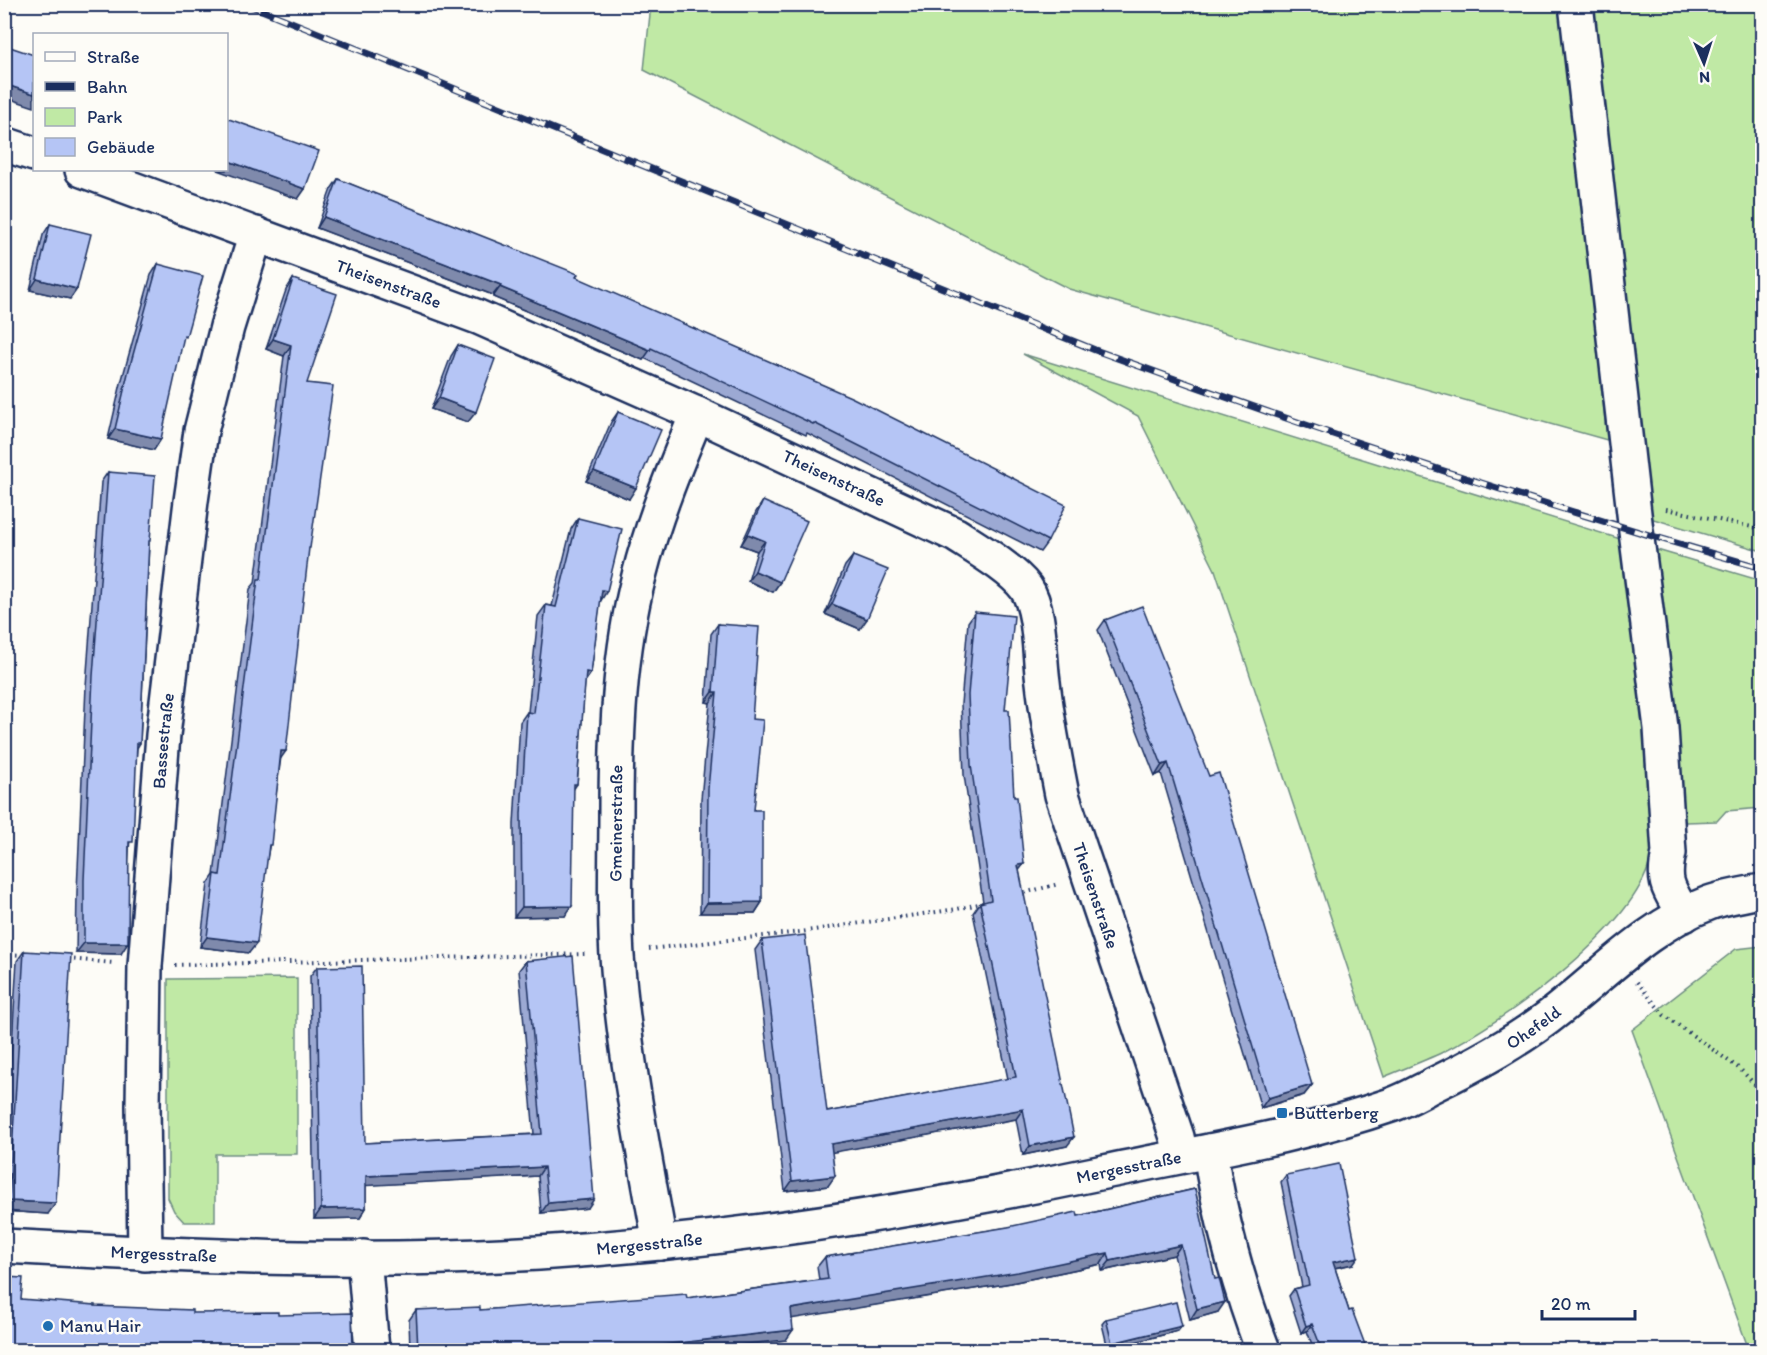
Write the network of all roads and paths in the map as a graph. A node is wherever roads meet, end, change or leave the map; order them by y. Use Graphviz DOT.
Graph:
graph roads {
  1 [pos="1576,4"];
  2 [pos="4,144"];
  3 [pos="33,154"];
  4 [pos="85,171"];
  5 [pos="256,234"];
  6 [pos="697,414"];
  7 [pos="1633,501"];
  8 [pos="1762,530"];
  9 [pos="1088,876"];
  10 [pos="1762,891"];
  11 [pos="1012,896"];
  12 [pos="990,901"];
  13 [pos="1684,915"];
  14 [pos="617,953"];
  15 [pos="4,954"];
  16 [pos="28,956"];
  17 [pos="63,959"];
  18 [pos="1618,960"];
  19 [pos="145,966"];
  20 [pos="1762,1092"];
  21 [pos="1287,1135"];
  22 [pos="1196,1154"];
  23 [pos="660,1243"];
  24 [pos="4,1246"];
  25 [pos="145,1254"];
  26 [pos="364,1257"];
  27 [pos="372,1350"];
  28 [pos="1263,1350"];
  1 -- 7 [label="street"];
  2 -- 3 [label="street"];
  4 -- 5 [label="street, Theisenstraße"];
  5 -- 6 [label="street, Theisenstraße"];
  5 -- 19 [label="street, Bassestraße"];
  6 -- 9 [label="street, Theisenstraße"];
  6 -- 14 [label="street, Gmeinerstraße"];
  7 -- 8 [label="path"];
  7 -- 13 [label="street"];
  9 -- 11 [label="path"];
  9 -- 22 [label="street, Theisenstraße"];
  10 -- 13 [label="street, Ohefeld"];
  12 -- 14 [label="path"];
  13 -- 18 [label="street, Ohefeld"];
  14 -- 19 [label="path"];
  14 -- 23 [label="street, Gmeinerstraße"];
  15 -- 16 [label="path"];
  17 -- 19 [label="path"];
  18 -- 20 [label="path"];
  18 -- 21 [label="street, Ohefeld"];
  19 -- 25 [label="street, Bassestraße"];
  21 -- 22 [label="street, Mergesstraße"];
  22 -- 23 [label="street, Mergesstraße"];
  22 -- 28 [label="street"];
  23 -- 26 [label="street, Mergesstraße"];
  24 -- 25 [label="street, Mergesstraße"];
  25 -- 26 [label="street, Mergesstraße"];
  26 -- 27 [label="street"];
}
